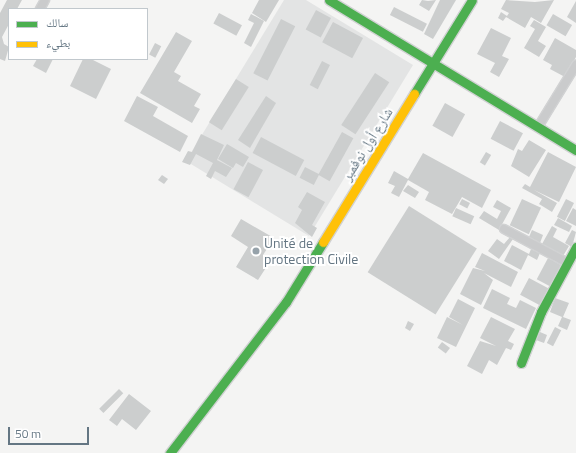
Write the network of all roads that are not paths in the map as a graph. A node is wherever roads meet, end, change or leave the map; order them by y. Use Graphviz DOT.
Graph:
graph roads {
  1 [pos="329,0"];
  2 [pos="472,0"];
  3 [pos="433,63"];
  4 [pos="576,65"];
  5 [pos="538,128"];
  6 [pos="576,150"];
  7 [pos="504,229"];
  8 [pos="576,247"];
  9 [pos="566,262"];
  10 [pos="521,364"];
  11 [pos="170,453"];
  1 -- 3 [label="main road"];
  2 -- 3 [label="main road, شارع أول نوفمبر"];
  3 -- 5 [label="main road"];
  3 -- 11 [label="main road, شارع أول نوفمبر"];
  4 -- 5 [label="street"];
  5 -- 6 [label="main road"];
  7 -- 9 [label="street"];
  8 -- 9 [label="main road"];
  9 -- 10 [label="main road"];
}
